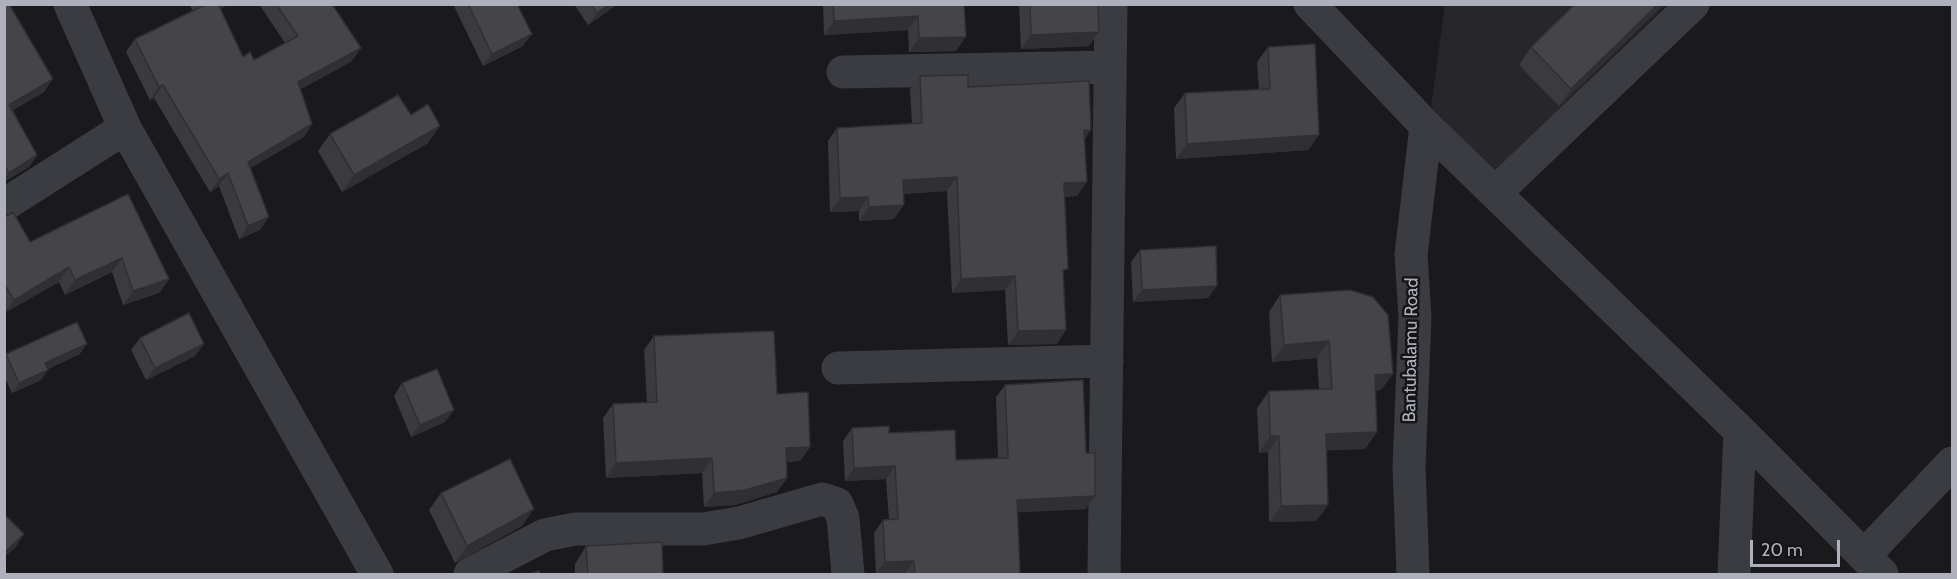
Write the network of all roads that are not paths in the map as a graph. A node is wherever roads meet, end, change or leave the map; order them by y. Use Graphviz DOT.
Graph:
graph roads {
  1 [pos="70,4"];
  2 [pos="1111,4"];
  3 [pos="1310,4"];
  4 [pos="1693,4"];
  5 [pos="1110,67"];
  6 [pos="843,72"];
  7 [pos="1426,126"];
  8 [pos="124,128"];
  9 [pos="1495,193"];
  10 [pos="4,205"];
  11 [pos="1107,361"];
  12 [pos="838,368"];
  13 [pos="1740,431"];
  14 [pos="1953,463"];
  15 [pos="1873,565"];
  16 [pos="377,574"];
  17 [pos="470,574"];
  18 [pos="848,574"];
  19 [pos="1104,574"];
  20 [pos="1413,574"];
  21 [pos="1734,574"];
  1 -- 8 [label="street"];
  2 -- 5 [label="street"];
  3 -- 7 [label="street"];
  4 -- 9 [label="street"];
  5 -- 6 [label="street"];
  5 -- 11 [label="street"];
  7 -- 9 [label="street"];
  7 -- 20 [label="street, Bantubalamu Road"];
  8 -- 10 [label="street"];
  8 -- 16 [label="street"];
  9 -- 13 [label="street"];
  11 -- 12 [label="street"];
  11 -- 19 [label="street"];
  13 -- 15 [label="street"];
  13 -- 21 [label="street"];
  14 -- 15 [label="street"];
  17 -- 18 [label="street"];
}
